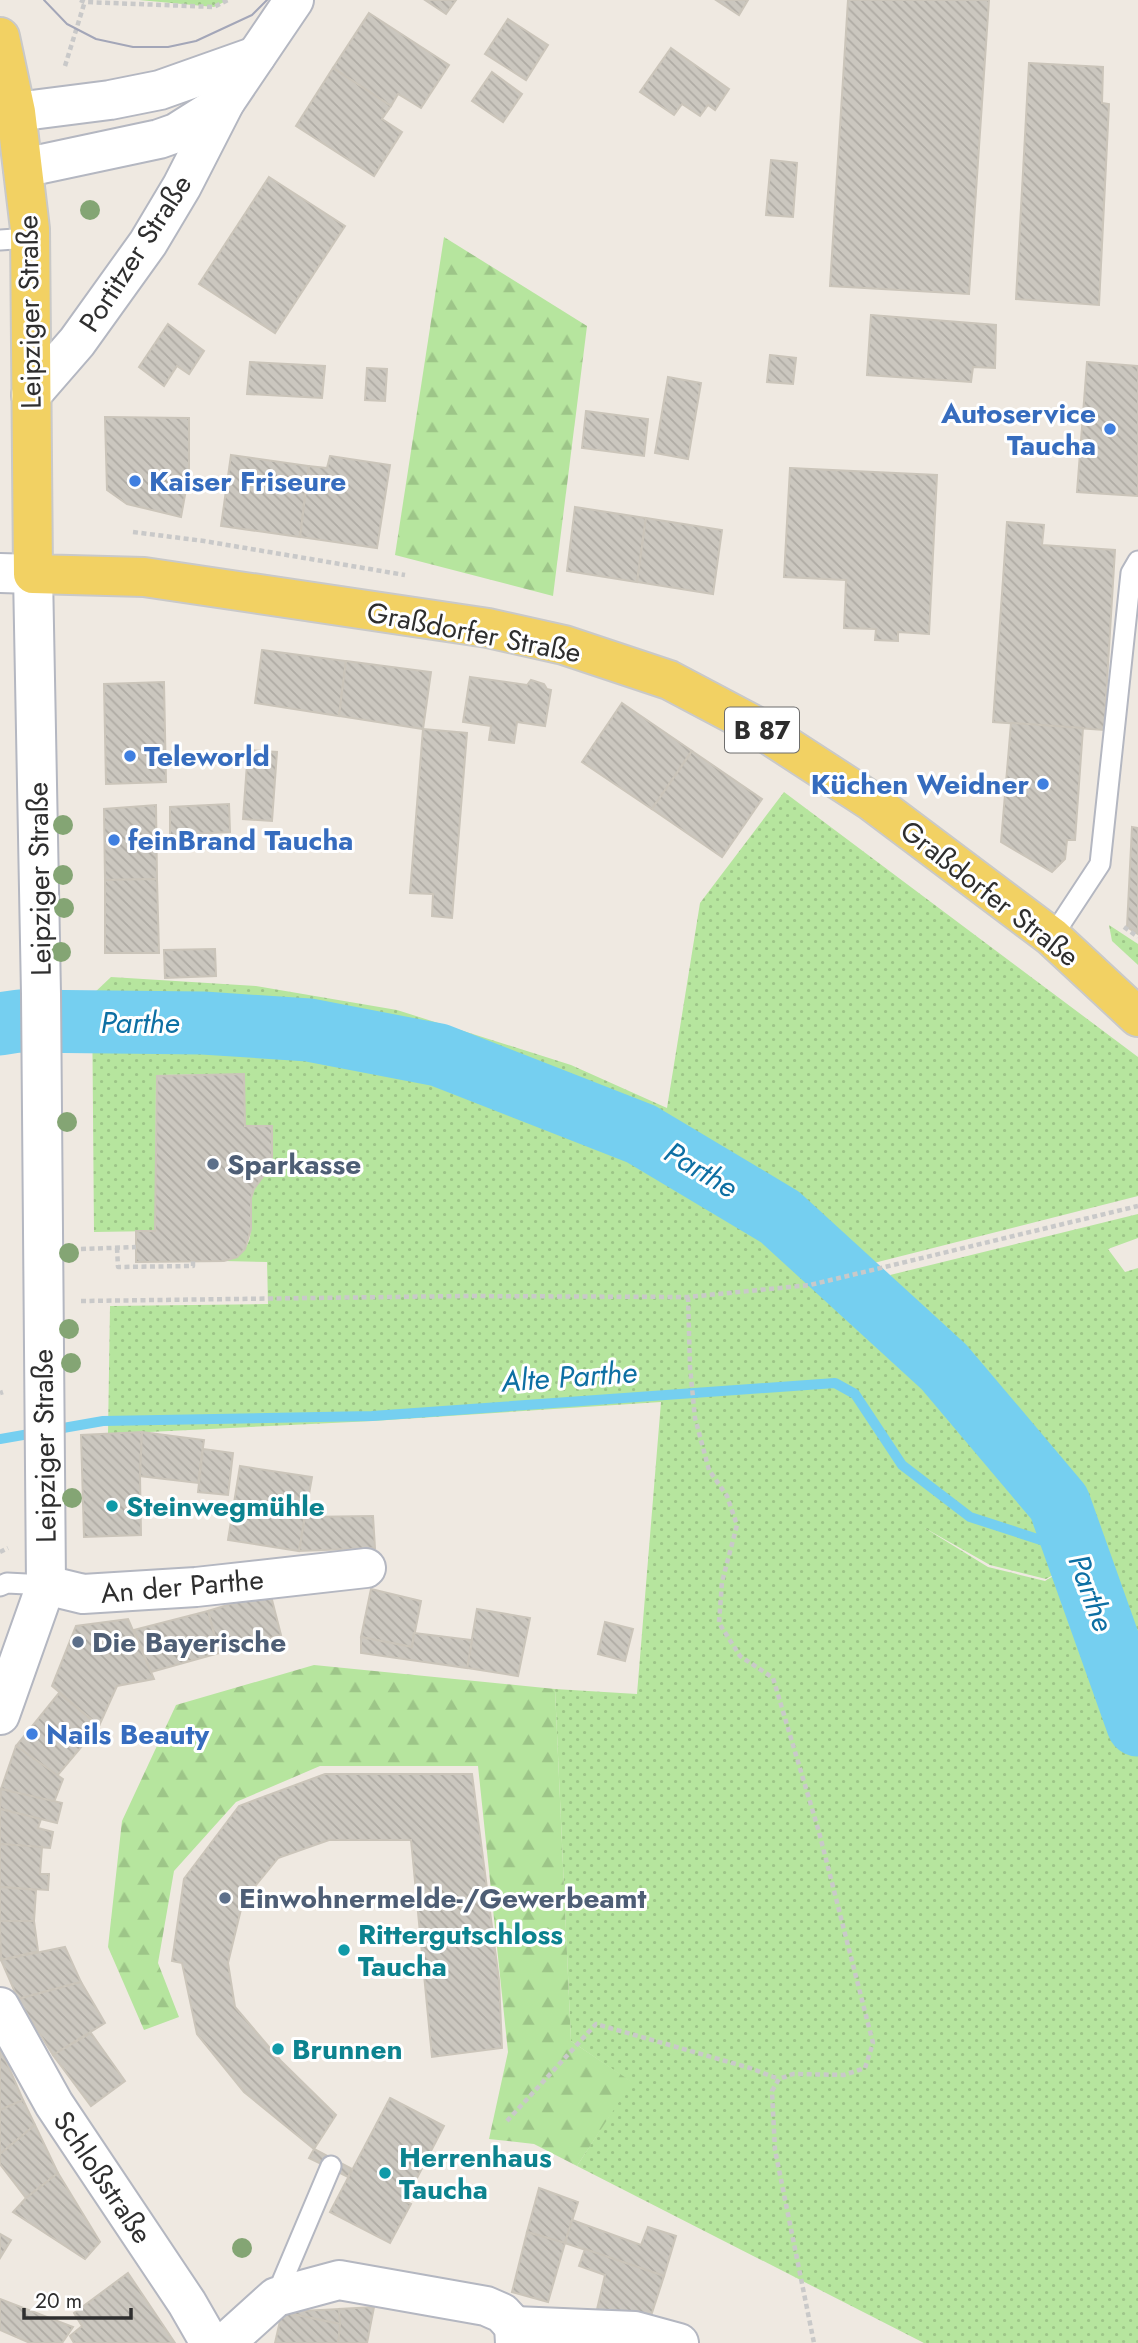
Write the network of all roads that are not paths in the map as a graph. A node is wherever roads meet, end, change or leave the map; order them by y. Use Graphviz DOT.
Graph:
graph roads {
  1 [pos="294,0"];
  2 [pos="0,37"];
  3 [pos="256,56"];
  4 [pos="225,102"];
  5 [pos="16,112"];
  6 [pos="23,168"];
  7 [pos="15,239"];
  8 [pos="31,395"];
  9 [pos="1138,561"];
  10 [pos="16,573"];
  11 [pos="1052,937"];
  12 [pos="1138,1017"];
  13 [pos="366,1568"];
  14 [pos="46,1585"];
  15 [pos="0,1586"];
  16 [pos="0,1715"];
  17 [pos="0,2007"];
  18 [pos="331,2166"];
  19 [pos="276,2297"];
  20 [pos="515,2335"];
  21 [pos="210,2343"];
  22 [pos="225,2343"];
  23 [pos="678,2343"];
  1 -- 3 [label="street, Portitzer Straße"];
  2 -- 5 [label="main road, Leipziger Straße"];
  3 -- 4 [label="street, Portitzer Straße"];
  3 -- 5 [label="street"];
  4 -- 6 [label="street, Portitzer Straße"];
  4 -- 8 [label="street, Portitzer Straße"];
  5 -- 6 [label="main road, Leipziger Straße"];
  6 -- 7 [label="main road, Leipziger Straße"];
  7 -- 8 [label="main road, Leipziger Straße"];
  8 -- 10 [label="main road, Leipziger Straße"];
  9 -- 11 [label="lane"];
  10 -- 11 [label="main road, Graßdorfer Straße / B 87"];
  10 -- 14 [label="street, Leipziger Straße"];
  11 -- 12 [label="main road, Graßdorfer Straße / B 87"];
  13 -- 14 [label="street, An der Parthe"];
  14 -- 15 [label="lane, An der Parthe"];
  14 -- 16 [label="street, Leipziger Straße"];
  17 -- 21 [label="street, Schloßstraße"];
  18 -- 19 [label="lane"];
  19 -- 20 [label="street"];
  19 -- 22 [label="street"];
  20 -- 23 [label="street"];
}
